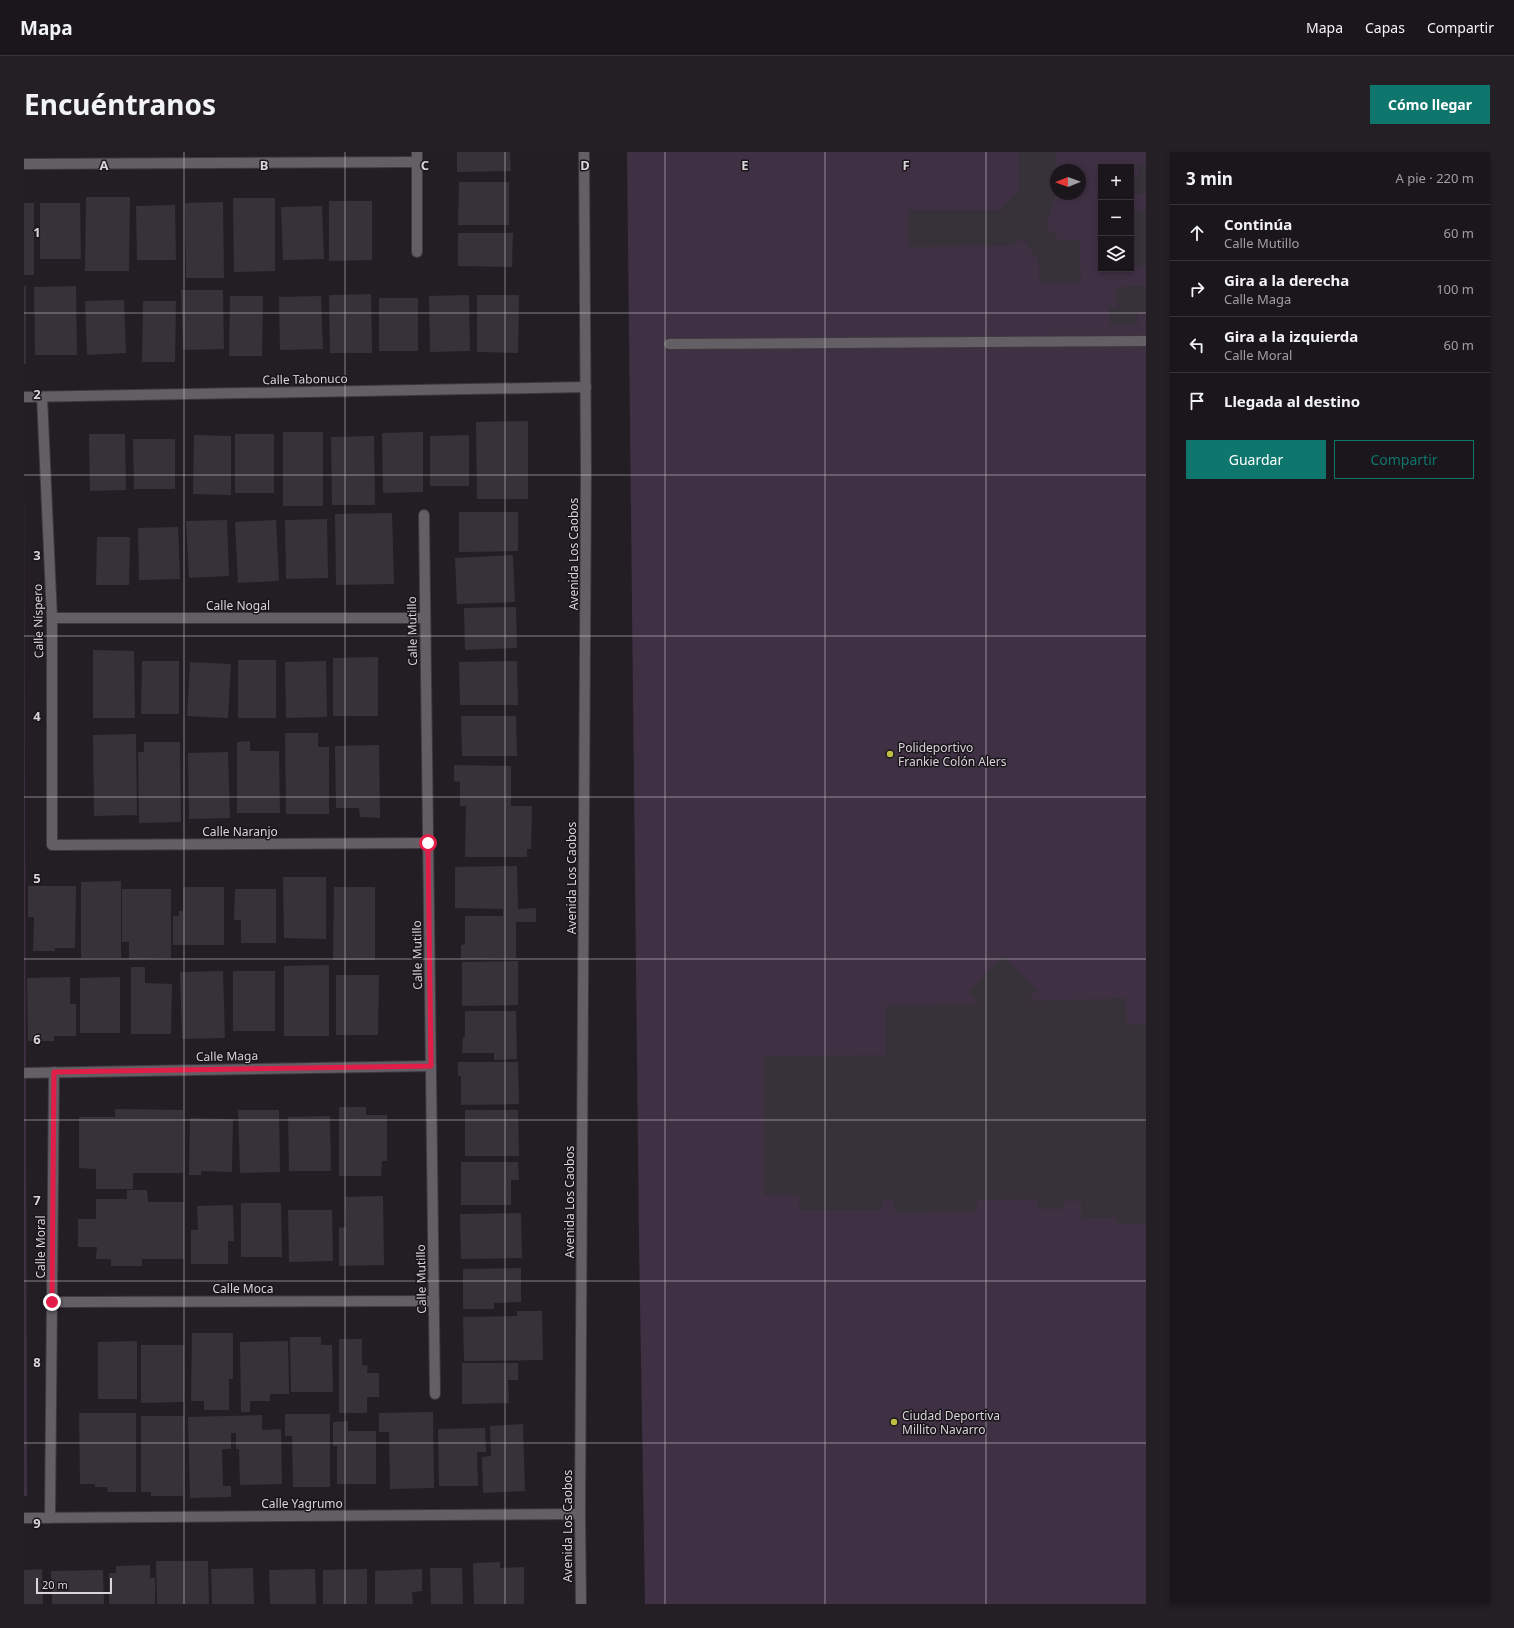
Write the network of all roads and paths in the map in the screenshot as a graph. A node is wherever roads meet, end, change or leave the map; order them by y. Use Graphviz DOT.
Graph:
graph roads {
  1 [pos="584,152"];
  2 [pos="417,157"];
  3 [pos="24,164"];
  4 [pos="417,252"];
  5 [pos="1146,341"];
  6 [pos="669,344"];
  7 [pos="586,387"];
  8 [pos="24,397"];
  9 [pos="42,397"];
  10 [pos="424,515"];
  11 [pos="52,618"];
  12 [pos="425,618"];
  13 [pos="428,843"];
  14 [pos="52,845"];
  15 [pos="431,1066"];
  16 [pos="54,1072"];
  17 [pos="24,1073"];
  18 [pos="434,1301"];
  19 [pos="52,1302"];
  20 [pos="435,1394"];
  21 [pos="580,1514"];
  22 [pos="24,1518"];
  23 [pos="50,1518"];
  24 [pos="581,1604"];
  1 -- 7 [label="street, Avenida Los Caobos"];
  2 -- 3 [label="street"];
  2 -- 4 [label="street"];
  5 -- 6 [label="street"];
  7 -- 9 [label="street, Calle Tabonuco"];
  7 -- 21 [label="street, Avenida Los Caobos"];
  8 -- 9 [label="street, Calle Tabonuco"];
  9 -- 11 [label="street, Calle Níspero"];
  10 -- 12 [label="street, Calle Mutillo"];
  11 -- 12 [label="street, Calle Nogal"];
  11 -- 14 [label="street, Calle Níspero"];
  12 -- 13 [label="street, Calle Mutillo"];
  13 -- 14 [label="street, Calle Naranjo"];
  13 -- 15 [label="street, Calle Mutillo"];
  15 -- 16 [label="street, Calle Maga"];
  15 -- 18 [label="street, Calle Mutillo"];
  16 -- 17 [label="street, Calle Maga"];
  16 -- 19 [label="street, Calle Moral"];
  18 -- 19 [label="street, Calle Moca"];
  18 -- 20 [label="street, Calle Mutillo"];
  19 -- 23 [label="street, Calle Moral"];
  21 -- 23 [label="street, Calle Yagrumo"];
  21 -- 24 [label="street, Avenida Los Caobos"];
  22 -- 23 [label="street, Calle Yagrumo"];
}
